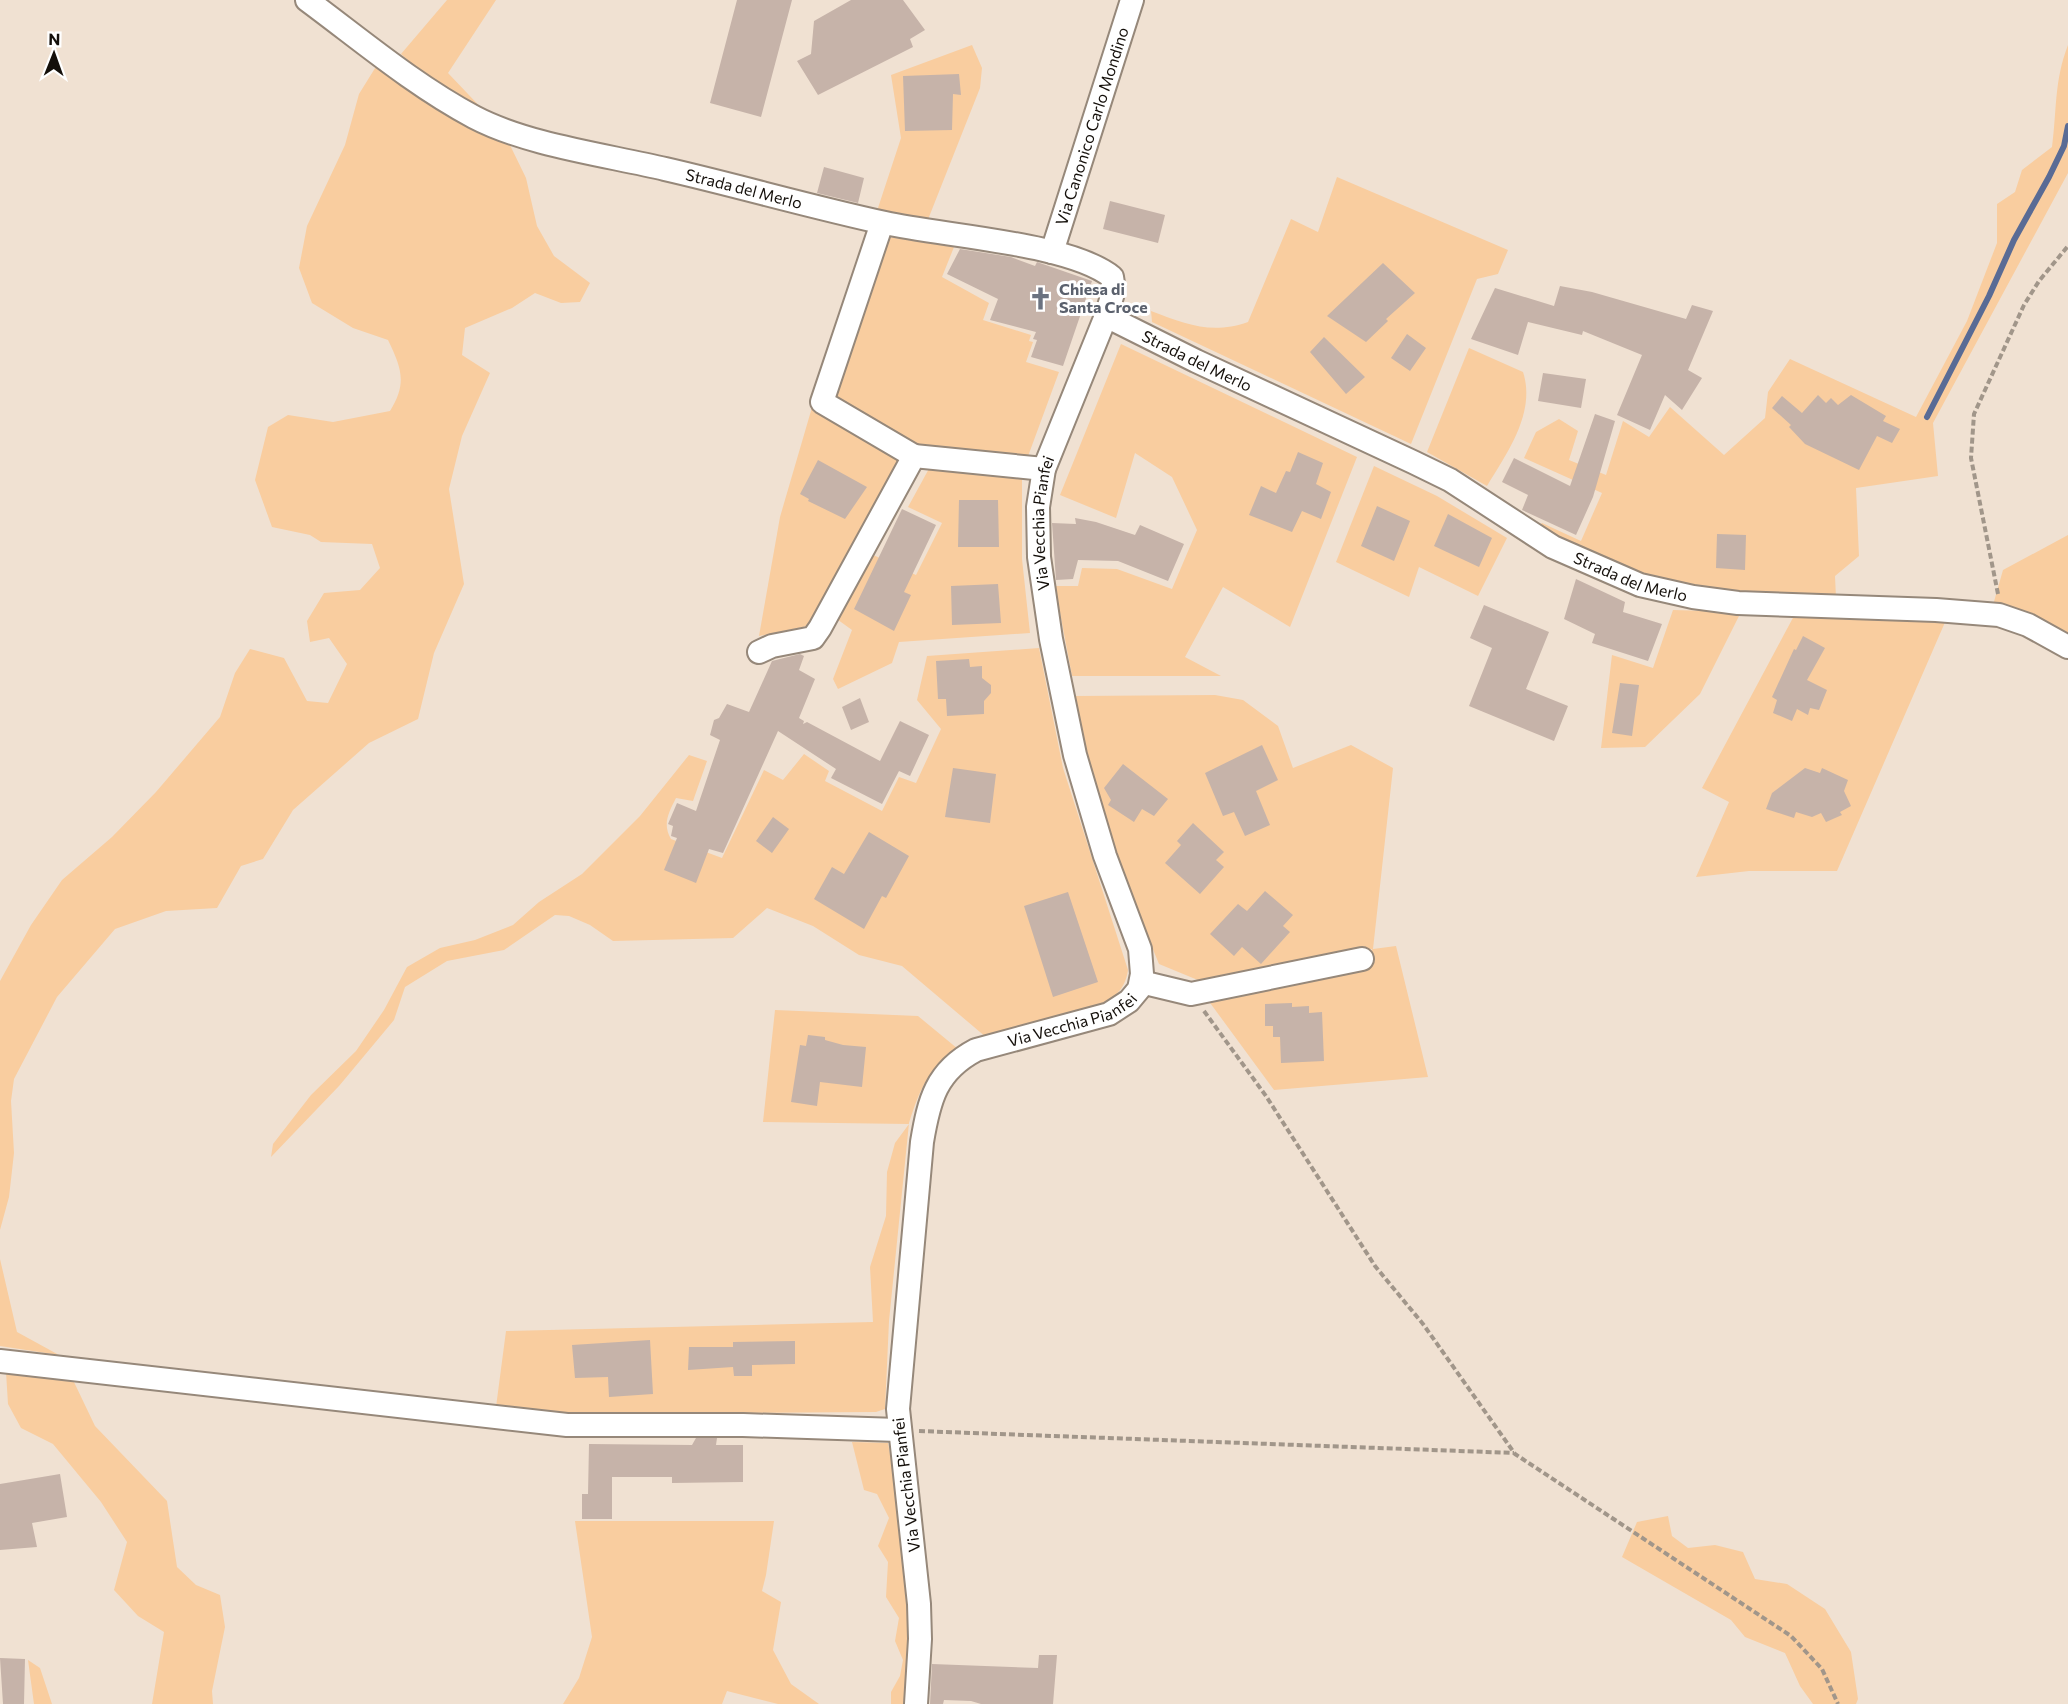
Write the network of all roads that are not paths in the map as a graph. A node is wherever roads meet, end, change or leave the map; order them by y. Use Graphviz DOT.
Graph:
graph roads {
  1 [pos="307,0"];
  2 [pos="1132,0"];
  3 [pos="882,223"];
  4 [pos="1052,252"];
  5 [pos="1106,316"];
  6 [pos="914,456"];
  7 [pos="1044,469"];
  8 [pos="2068,647"];
  9 [pos="759,652"];
  10 [pos="1362,958"];
  11 [pos="1141,982"];
  12 [pos="0,1361"];
  13 [pos="898,1430"];
  14 [pos="916,1704"];
  1 -- 3 [label="street, Strada del Merlo"];
  2 -- 4 [label="street, Via Canonico Carlo Mondino"];
  3 -- 4 [label="street, Strada del Merlo"];
  3 -- 6 [label="street"];
  4 -- 5 [label="street, Strada del Merlo"];
  5 -- 7 [label="street, Via Vecchia Pianfei"];
  5 -- 8 [label="street, Strada del Merlo"];
  6 -- 7 [label="street"];
  6 -- 9 [label="street"];
  7 -- 11 [label="street, Via Vecchia Pianfei"];
  10 -- 11 [label="street"];
  11 -- 13 [label="street, Via Vecchia Pianfei"];
  12 -- 13 [label="street"];
  13 -- 14 [label="street, Via Vecchia Pianfei"];
}
